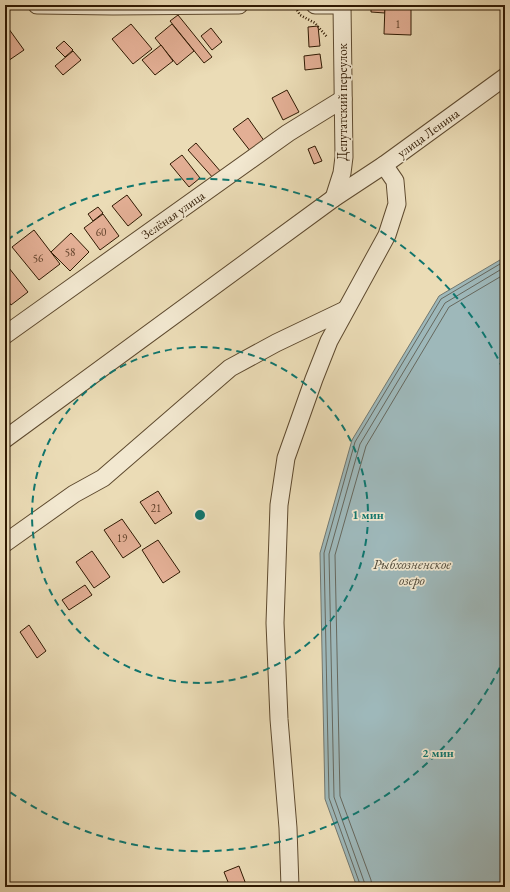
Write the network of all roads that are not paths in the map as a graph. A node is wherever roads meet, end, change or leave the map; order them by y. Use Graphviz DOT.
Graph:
graph roads {
  1 [pos="38,5"];
  2 [pos="239,5"];
  3 [pos="315,5"];
  4 [pos="342,5"];
  5 [pos="505,77"];
  6 [pos="343,99"];
  7 [pos="384,165"];
  8 [pos="334,198"];
  9 [pos="345,310"];
  10 [pos="5,335"];
  11 [pos="5,439"];
  12 [pos="5,543"];
  13 [pos="290,887"];
  1 -- 2 [label="street"];
  3 -- 4 [label="street"];
  4 -- 6 [label="street, Депутатский переулок"];
  5 -- 7 [label="street, улица Ленина"];
  6 -- 8 [label="street, Депутатский переулок"];
  6 -- 10 [label="street, Зелёная улица"];
  7 -- 8 [label="street, улица Ленина"];
  7 -- 9 [label="street"];
  8 -- 11 [label="street, улица Ленина"];
  9 -- 12 [label="street"];
  9 -- 13 [label="street"];
}
